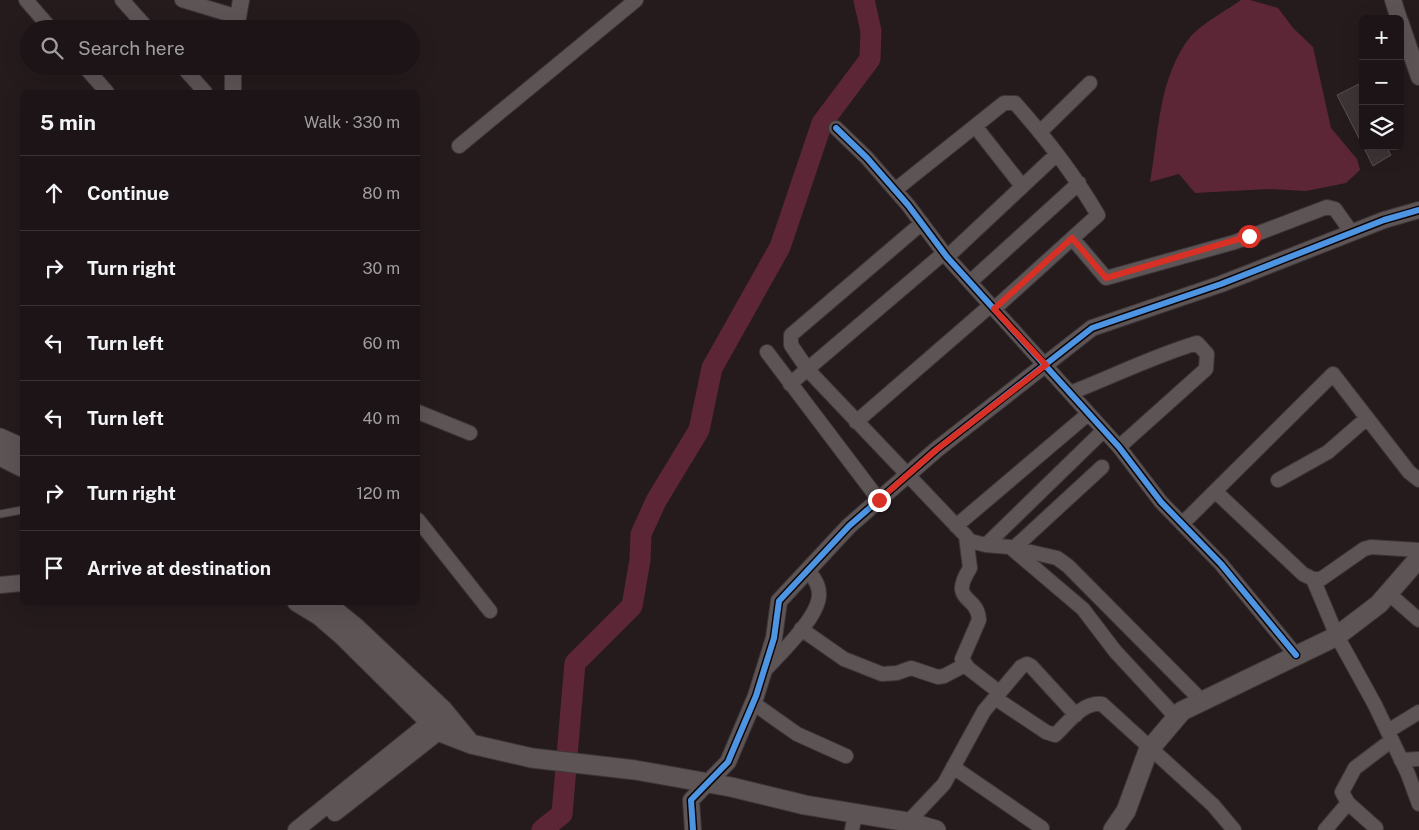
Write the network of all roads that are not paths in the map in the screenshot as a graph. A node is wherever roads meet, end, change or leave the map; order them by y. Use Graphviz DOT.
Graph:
graph roads {
  1 [pos="26,0"];
  2 [pos="122,0"];
  3 [pos="182,0"];
  4 [pos="241,0"];
  5 [pos="636,0"];
  6 [pos="1393,0"];
  7 [pos="1398,15"];
  8 [pos="43,20"];
  9 [pos="140,20"];
  10 [pos="230,20"];
  11 [pos="238,20"];
  12 [pos="1404,32"];
  13 [pos="92,75"];
  14 [pos="190,75"];
  15 [pos="233,75"];
  16 [pos="1419,77"];
  17 [pos="1090,84"];
  18 [pos="105,90"];
  19 [pos="203,90"];
  20 [pos="233,90"];
  21 [pos="975,126"];
  22 [pos="836,128"];
  23 [pos="1040,132"];
  24 [pos="460,146"];
  25 [pos="1057,154"];
  26 [pos="1079,183"];
  27 [pos="1022,186"];
  28 [pos="895,190"];
  29 [pos="1419,210"];
  30 [pos="922,223"];
  31 [pos="1352,233"];
  32 [pos="1072,238"];
  33 [pos="945,255"];
  34 [pos="970,282"];
  35 [pos="992,307"];
  36 [pos="767,352"];
  37 [pos="1046,365"];
  38 [pos="808,370"];
  39 [pos="790,384"];
  40 [pos="1070,393"];
  41 [pos="420,413"];
  42 [pos="1088,414"];
  43 [pos="1367,418"];
  44 [pos="856,422"];
  45 [pos="1103,431"];
  46 [pos="470,433"];
  47 [pos="0,438"];
  48 [pos="20,447"];
  49 [pos="1119,447"];
  50 [pos="0,456"];
  51 [pos="20,466"];
  52 [pos="1102,467"];
  53 [pos="908,474"];
  54 [pos="1278,480"];
  55 [pos="1419,480"];
  56 [pos="1215,491"];
  57 [pos="879,500"];
  58 [pos="20,510"];
  59 [pos="0,514"];
  60 [pos="420,523"];
  61 [pos="1182,524"];
  62 [pos="961,531"];
  63 [pos="986,545"];
  64 [pos="1012,547"];
  65 [pos="1419,550"];
  66 [pos="1419,558"];
  67 [pos="808,570"];
  68 [pos="1312,579"];
  69 [pos="20,582"];
  70 [pos="0,585"];
  71 [pos="20,592"];
  72 [pos="1388,593"];
  73 [pos="0,595"];
  74 [pos="302,605"];
  75 [pos="328,605"];
  76 [pos="490,611"];
  77 [pos="1419,620"];
  78 [pos="801,629"];
  79 [pos="1336,636"];
  80 [pos="1296,655"];
  81 [pos="965,665"];
  82 [pos="764,672"];
  83 [pos="997,695"];
  84 [pos="1202,700"];
  85 [pos="753,703"];
  86 [pos="1419,712"];
  87 [pos="1076,715"];
  88 [pos="1176,717"];
  89 [pos="442,721"];
  90 [pos="1390,736"];
  91 [pos="1151,748"];
  92 [pos="846,756"];
  93 [pos="1419,759"];
  94 [pos="1401,760"];
  95 [pos="953,767"];
  96 [pos="707,783"];
  97 [pos="1348,803"];
  98 [pos="1419,804"];
  99 [pos="854,822"];
  100 [pos="908,822"];
  101 [pos="1042,828"];
  102 [pos="1376,828"];
  103 [pos="296,830"];
  104 [pos="313,830"];
  105 [pos="693,830"];
  106 [pos="936,830"];
  107 [pos="1113,830"];
  108 [pos="1234,830"];
  109 [pos="1325,830"];
  1 -- 8 [label="street"];
  2 -- 9 [label="street"];
  3 -- 10 [label="street"];
  4 -- 11 [label="street"];
  5 -- 24 [label="street"];
  6 -- 7 [label="street"];
  12 -- 16 [label="street"];
  13 -- 18 [label="street"];
  14 -- 19 [label="street"];
  15 -- 20 [label="street"];
  17 -- 23 [label="street"];
  21 -- 23 [label="street"];
  21 -- 27 [label="street"];
  21 -- 28 [label="street"];
  22 -- 28 [label="street"];
  23 -- 25 [label="street"];
  25 -- 26 [label="street"];
  25 -- 27 [label="street"];
  26 -- 32 [label="street"];
  26 -- 34 [label="street"];
  27 -- 33 [label="street"];
  28 -- 30 [label="street"];
  29 -- 31 [label="street"];
  30 -- 33 [label="street"];
  30 -- 38 [label="street"];
  31 -- 32 [label="street"];
  31 -- 37 [label="street"];
  32 -- 35 [label="street"];
  33 -- 34 [label="street"];
  33 -- 38 [label="street"];
  34 -- 35 [label="street"];
  35 -- 37 [label="street"];
  35 -- 44 [label="street"];
  36 -- 39 [label="street"];
  37 -- 40 [label="street"];
  37 -- 53 [label="street"];
  38 -- 39 [label="street"];
  38 -- 44 [label="street"];
  39 -- 57 [label="street"];
  40 -- 42 [label="street"];
  40 -- 49 [label="street"];
  41 -- 46 [label="street"];
  42 -- 45 [label="street"];
  42 -- 62 [label="street"];
  43 -- 54 [label="street"];
  43 -- 55 [label="street"];
  43 -- 56 [label="street"];
  44 -- 53 [label="street"];
  45 -- 49 [label="street"];
  45 -- 63 [label="street"];
  47 -- 48 [label="main road"];
  49 -- 61 [label="street"];
  50 -- 51 [label="main road"];
  52 -- 64 [label="street"];
  53 -- 57 [label="street"];
  53 -- 62 [label="street"];
  56 -- 61 [label="street"];
  56 -- 68 [label="street"];
  57 -- 67 [label="street"];
  58 -- 59 [label="lane"];
  60 -- 76 [label="street"];
  61 -- 80 [label="street"];
  62 -- 63 [label="street"];
  62 -- 81 [label="street"];
  63 -- 64 [label="street"];
  64 -- 84 [label="street"];
  64 -- 88 [label="street"];
  65 -- 68 [label="street"];
  66 -- 72 [label="main road"];
  67 -- 78 [label="street"];
  67 -- 82 [label="street"];
  68 -- 79 [label="street"];
  69 -- 70 [label="street"];
  71 -- 73 [label="street"];
  72 -- 77 [label="street"];
  72 -- 79 [label="main road"];
  74 -- 89 [label="main road"];
  75 -- 89 [label="main road"];
  78 -- 81 [label="street"];
  78 -- 82 [label="street"];
  79 -- 80 [label="main road"];
  79 -- 90 [label="street"];
  80 -- 84 [label="main road"];
  81 -- 83 [label="street"];
  82 -- 85 [label="street"];
  83 -- 87 [label="street"];
  83 -- 87 [label="street"];
  83 -- 95 [label="street"];
  84 -- 88 [label="main road"];
  85 -- 92 [label="street"];
  85 -- 96 [label="street"];
  86 -- 90 [label="street"];
  87 -- 91 [label="street"];
  88 -- 91 [label="main road"];
  89 -- 96 [label="main road"];
  89 -- 103 [label="street"];
  89 -- 104 [label="street"];
  90 -- 94 [label="street"];
  90 -- 97 [label="street"];
  91 -- 107 [label="main road"];
  91 -- 108 [label="street"];
  93 -- 94 [label="street"];
  94 -- 98 [label="street"];
  95 -- 100 [label="street"];
  95 -- 101 [label="street"];
  96 -- 99 [label="main road"];
  96 -- 105 [label="street"];
  97 -- 102 [label="street"];
  97 -- 109 [label="street"];
  99 -- 100 [label="main road"];
  100 -- 106 [label="main road"];
}
